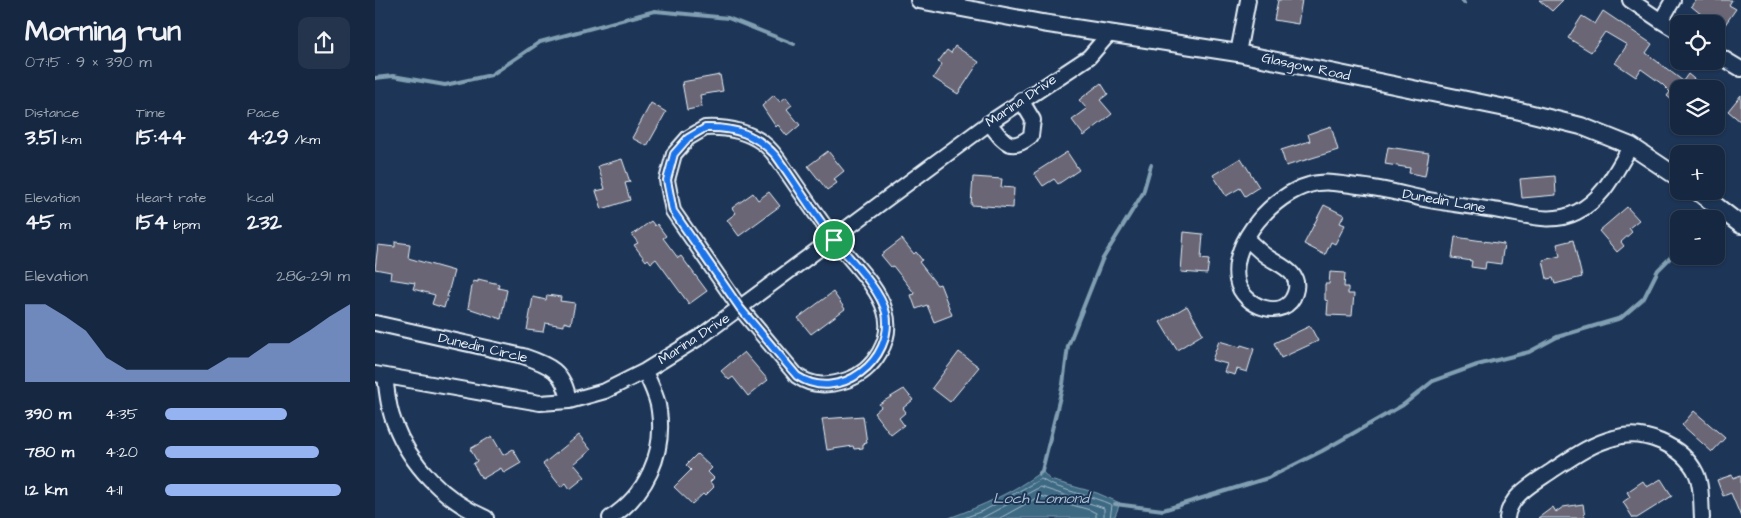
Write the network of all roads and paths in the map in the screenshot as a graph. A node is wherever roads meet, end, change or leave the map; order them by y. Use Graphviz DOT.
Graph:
graph roads {
  1 [pos="919,0"];
  2 [pos="1248,0"];
  3 [pos="1630,0"];
  4 [pos="1673,0"];
  5 [pos="1661,21"];
  6 [pos="1670,26"];
  7 [pos="1109,34"];
  8 [pos="1238,52"];
  9 [pos="1725,59"];
  10 [pos="1741,69"];
  11 [pos="1021,100"];
  12 [pos="989,122"];
  13 [pos="1631,146"];
  14 [pos="1670,172"];
  15 [pos="1709,200"];
  16 [pos="1741,224"];
  17 [pos="1246,239"];
  18 [pos="834,240"];
  19 [pos="740,308"];
  20 [pos="375,323"];
  21 [pos="645,371"];
  22 [pos="380,375"];
  23 [pos="569,401"];
  24 [pos="486,518"];
  25 [pos="610,518"];
  26 [pos="1507,518"];
  27 [pos="1702,518"];
  1 -- 7 [label="street, Glasgow Road"];
  2 -- 8 [label="street"];
  3 -- 5 [label="street"];
  4 -- 5 [label="street"];
  5 -- 6 [label="street"];
  7 -- 8 [label="street, Glasgow Road"];
  7 -- 11 [label="street, Marina Drive"];
  8 -- 13 [label="street, Glasgow Road"];
  9 -- 10 [label="street"];
  11 -- 12 [label="street, Marina Drive"];
  11 -- 12 [label="street"];
  12 -- 18 [label="street, Marina Drive"];
  13 -- 14 [label="street, Glasgow Road"];
  13 -- 17 [label="street, Dunedin Lane"];
  15 -- 16 [label="street"];
  17 -- 17 [label="street, Dunedin Lane"];
  18 -- 19 [label="street, Marina Drive"];
  18 -- 19 [label="street"];
  18 -- 19 [label="street"];
  19 -- 21 [label="street, Marina Drive"];
  20 -- 23 [label="street, Dunedin Circle"];
  21 -- 23 [label="street, Marina Drive"];
  21 -- 25 [label="street"];
  22 -- 23 [label="street, Marina Drive"];
  22 -- 24 [label="street"];
  26 -- 27 [label="street"];
}
